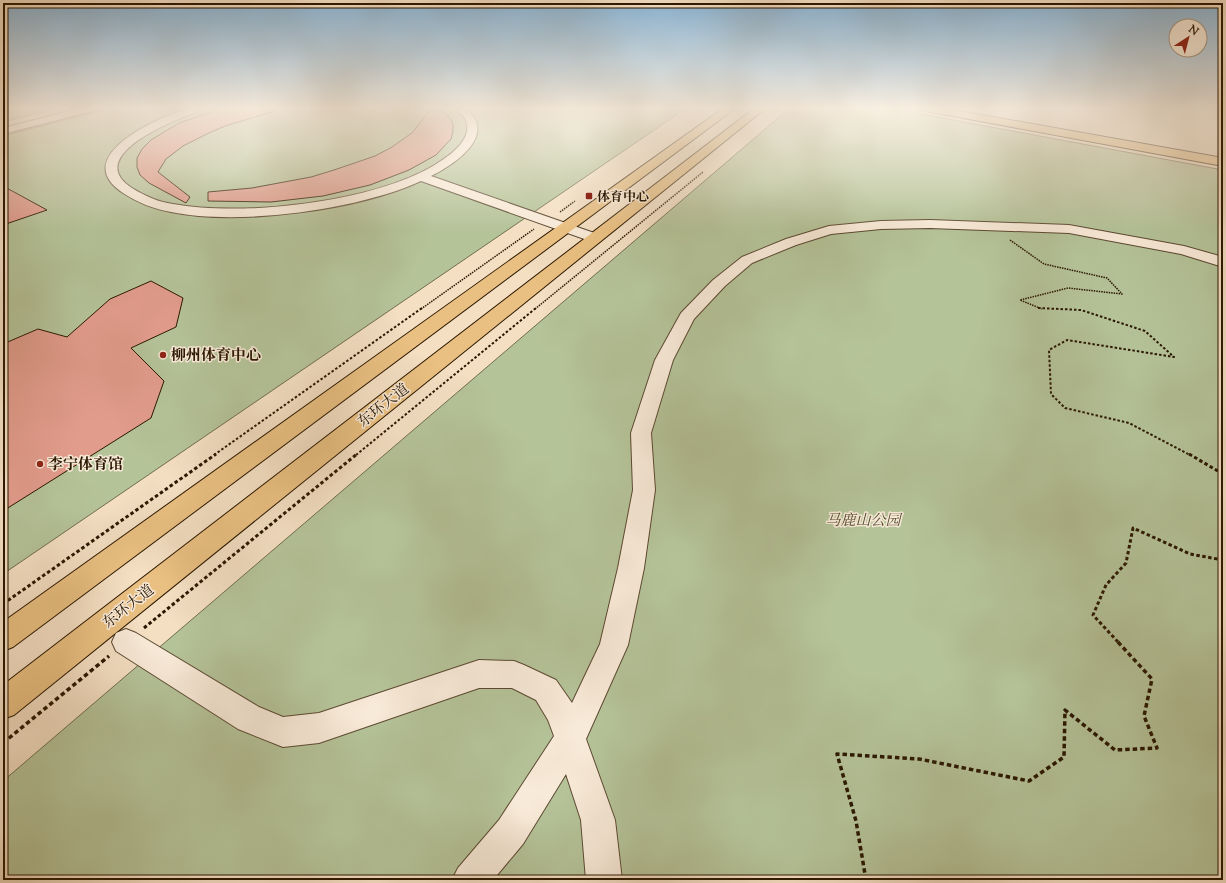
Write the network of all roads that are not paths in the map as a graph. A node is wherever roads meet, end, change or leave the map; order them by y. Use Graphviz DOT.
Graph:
graph roads {
  1 [pos="121,148"];
  2 [pos="464,148"];
  3 [pos="675,148"];
  4 [pos="717,148"];
  5 [pos="1147,148"];
  6 [pos="1185,148"];
  7 [pos="1223,155"];
  8 [pos="1223,162"];
  9 [pos="421,177"];
  10 [pos="565,228"];
  11 [pos="595,238"];
  12 [pos="1223,262"];
  13 [pos="3,638"];
  14 [pos="126,642"];
  15 [pos="3,704"];
  16 [pos="570,739"];
  17 [pos="470,880"];
  18 [pos="604,880"];
  1 -- 9 [label="street"];
  2 -- 9 [label="street"];
  3 -- 10 [label="main road"];
  4 -- 11 [label="main road, 东环大道"];
  5 -- 8 [label="main road"];
  6 -- 7 [label="main road"];
  9 -- 10 [label="street"];
  10 -- 11 [label="street"];
  10 -- 13 [label="main road"];
  11 -- 15 [label="main road, 东环大道"];
  12 -- 16 [label="street"];
  14 -- 16 [label="street"];
  16 -- 17 [label="street"];
  16 -- 18 [label="street"];
}
